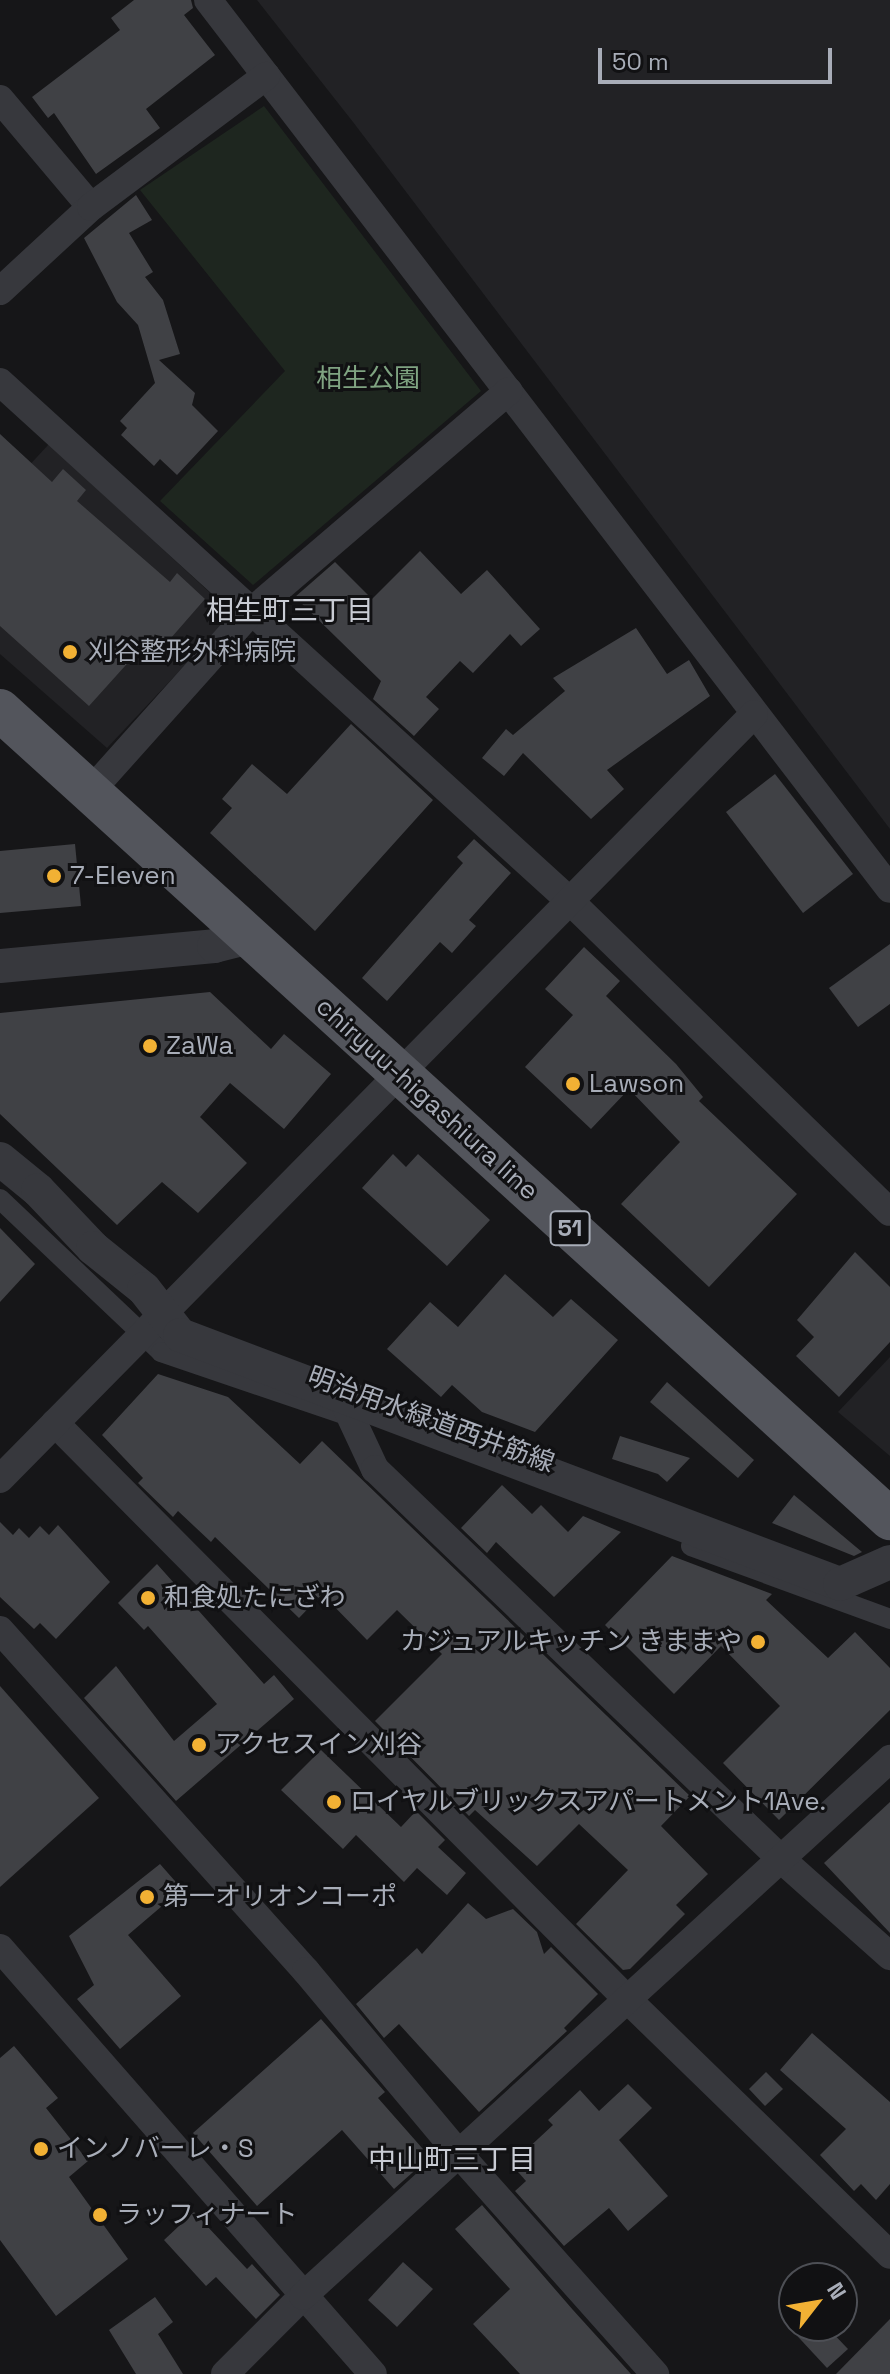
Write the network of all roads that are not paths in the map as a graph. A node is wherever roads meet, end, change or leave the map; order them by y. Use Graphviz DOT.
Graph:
graph roads {
  1 [pos="208,0"];
  2 [pos="266,76"];
  3 [pos="0,99"];
  4 [pos="91,207"];
  5 [pos="0,291"];
  6 [pos="0,382"];
  7 [pos="509,391"];
  8 [pos="252,611"];
  9 [pos="0,710"];
  10 [pos="754,714"];
  11 [pos="89,793"];
  12 [pos="890,889"];
  13 [pos="572,903"];
  14 [pos="249,937"];
  15 [pos="0,966"];
  16 [pos="401,1075"];
  17 [pos="0,1159"];
  18 [pos="0,1199"];
  19 [pos="890,1212"];
  20 [pos="153,1325"];
  21 [pos="345,1405"];
  22 [pos="55,1423"];
  23 [pos="0,1479"];
  24 [pos="890,1519"];
  25 [pos="890,1562"];
  26 [pos="890,1619"];
  27 [pos="0,1630"];
  28 [pos="890,1759"];
  29 [pos="781,1859"];
  30 [pos="0,1948"];
  31 [pos="890,1956"];
  32 [pos="629,2001"];
  33 [pos="459,2154"];
  34 [pos="890,2255"];
  35 [pos="303,2296"];
  36 [pos="225,2374"];
  37 [pos="373,2374"];
  38 [pos="655,2374"];
  1 -- 2 [label="street"];
  2 -- 4 [label="street"];
  2 -- 7 [label="street"];
  3 -- 4 [label="street"];
  4 -- 5 [label="street"];
  6 -- 8 [label="street"];
  7 -- 8 [label="street"];
  7 -- 10 [label="street"];
  8 -- 11 [label="street"];
  8 -- 13 [label="street"];
  9 -- 11 [label="main road, chiryuu-higashiura line / 51"];
  10 -- 12 [label="street"];
  10 -- 13 [label="street"];
  11 -- 14 [label="main road, chiryuu-higashiura line / 51"];
  13 -- 16 [label="street"];
  13 -- 19 [label="street"];
  14 -- 15 [label="street"];
  14 -- 16 [label="main road, chiryuu-higashiura line / 51"];
  16 -- 20 [label="street"];
  16 -- 24 [label="main road, chiryuu-higashiura line / 51"];
  17 -- 20 [label="street"];
  18 -- 20 [label="street"];
  20 -- 21 [label="street"];
  20 -- 22 [label="street"];
  21 -- 25 [label="street"];
  21 -- 26 [label="street, 明治用水緑道西井筋線"];
  21 -- 29 [label="street"];
  22 -- 23 [label="street"];
  22 -- 32 [label="street"];
  27 -- 33 [label="street"];
  28 -- 29 [label="street"];
  29 -- 31 [label="street"];
  29 -- 32 [label="street"];
  30 -- 35 [label="street"];
  32 -- 33 [label="street"];
  32 -- 34 [label="street"];
  33 -- 35 [label="street"];
  33 -- 38 [label="street"];
  35 -- 36 [label="street"];
  35 -- 37 [label="street"];
}
